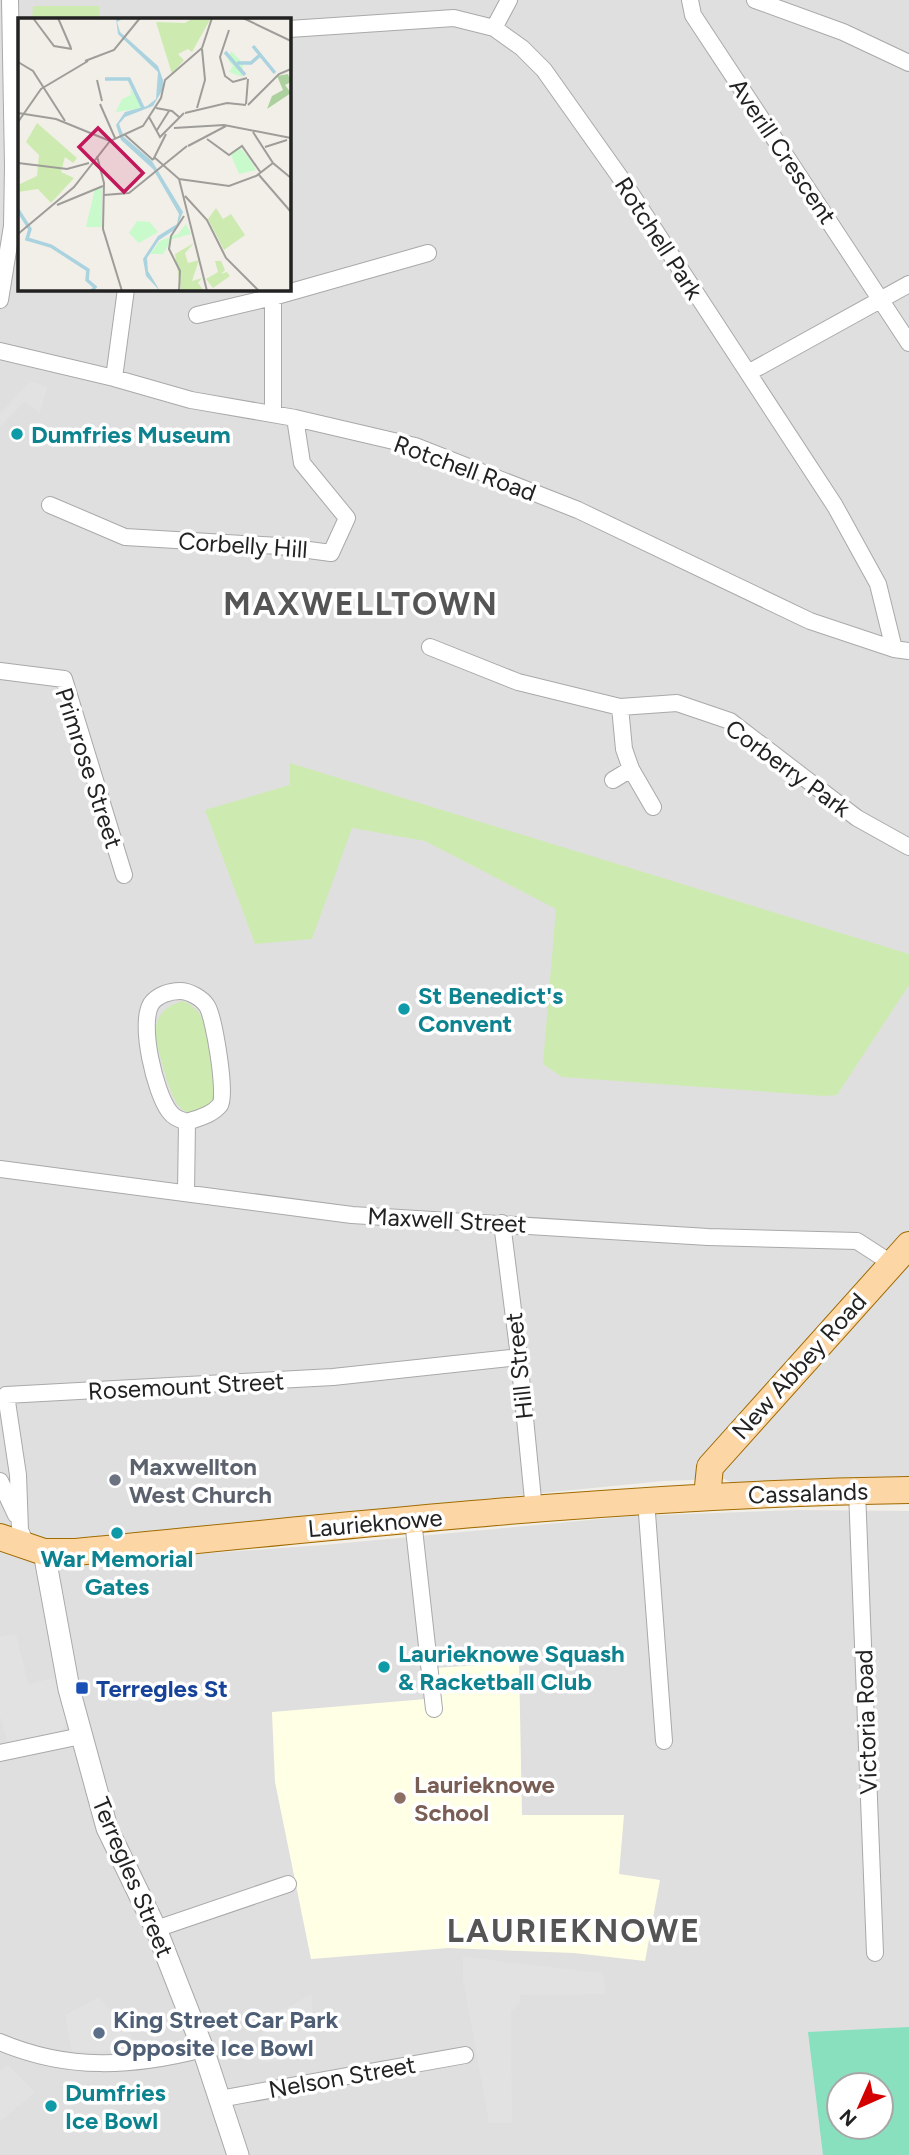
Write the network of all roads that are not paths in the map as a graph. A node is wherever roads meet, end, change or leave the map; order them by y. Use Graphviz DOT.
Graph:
graph roads {
  1 [pos="10,0"];
  2 [pos="509,0"];
  3 [pos="690,0"];
  4 [pos="755,0"];
  5 [pos="4,18"];
  6 [pos="494,28"];
  7 [pos="290,29"];
  8 [pos="14,48"];
  9 [pos="909,64"];
  10 [pos="428,253"];
  11 [pos="909,284"];
  12 [pos="126,290"];
  13 [pos="272,298"];
  14 [pos="882,299"];
  15 [pos="0,300"];
  16 [pos="197,316"];
  17 [pos="909,343"];
  18 [pos="0,351"];
  19 [pos="748,373"];
  20 [pos="114,378"];
  21 [pos="273,414"];
  22 [pos="295,418"];
  23 [pos="50,505"];
  24 [pos="430,647"];
  25 [pos="902,650"];
  26 [pos="0,671"];
  27 [pos="620,706"];
  28 [pos="631,769"];
  29 [pos="613,780"];
  30 [pos="653,807"];
  31 [pos="909,848"];
  32 [pos="124,875"];
  33 [pos="187,1122"];
  34 [pos="0,1168"];
  35 [pos="186,1193"];
  36 [pos="502,1223"];
  37 [pos="900,1254"];
  38 [pos="519,1357"];
  39 [pos="0,1481"];
  40 [pos="909,1490"];
  41 [pos="857,1491"];
  42 [pos="707,1496"];
  43 [pos="646,1500"];
  44 [pos="534,1510"];
  45 [pos="413,1520"];
  46 [pos="10,1529"];
  47 [pos="35,1549"];
  48 [pos="434,1709"];
  49 [pos="81,1736"];
  50 [pos="664,1741"];
  51 [pos="0,1753"];
  52 [pos="288,1884"];
  53 [pos="156,1929"];
  54 [pos="874,1953"];
  55 [pos="0,2042"];
  56 [pos="203,2049"];
  57 [pos="465,2055"];
  58 [pos="219,2099"];
  59 [pos="238,2155"];
  1 -- 5 [label="street"];
  2 -- 6 [label="street"];
  3 -- 14 [label="street, Averill Crescent"];
  4 -- 9 [label="street"];
  5 -- 8 [label="street"];
  6 -- 7 [label="street, Rotchell Park"];
  6 -- 19 [label="street, Rotchell Park"];
  8 -- 15 [label="street"];
  10 -- 13 [label="street"];
  11 -- 14 [label="street"];
  12 -- 20 [label="street"];
  13 -- 16 [label="street"];
  13 -- 21 [label="street"];
  14 -- 17 [label="street, Averill Crescent"];
  14 -- 19 [label="street"];
  18 -- 20 [label="street, Rotchell Road"];
  19 -- 25 [label="street, Rotchell Park"];
  20 -- 21 [label="street, Rotchell Road"];
  21 -- 22 [label="street, Rotchell Road"];
  22 -- 23 [label="street, Corbelly Hill"];
  22 -- 25 [label="street, Rotchell Road"];
  24 -- 27 [label="street, Corberry Park"];
  26 -- 32 [label="street, Primrose Street"];
  27 -- 28 [label="street"];
  27 -- 31 [label="street, Corberry Park"];
  28 -- 29 [label="street"];
  28 -- 30 [label="street"];
  33 -- 33 [label="street"];
  33 -- 35 [label="street"];
  34 -- 35 [label="street, Maxwell Street"];
  35 -- 36 [label="street, Maxwell Street"];
  36 -- 37 [label="street, Maxwell Street"];
  36 -- 38 [label="street, Hill Street"];
  37 -- 42 [label="main road, New Abbey Road"];
  38 -- 44 [label="street, Hill Street"];
  38 -- 46 [label="street, Rosemount Street"];
  39 -- 46 [label="street"];
  40 -- 41 [label="main road, Cassalands"];
  41 -- 42 [label="main road, Cassalands"];
  41 -- 54 [label="street, Victoria Road"];
  42 -- 43 [label="main road, Laurieknowe"];
  43 -- 44 [label="main road, Laurieknowe"];
  43 -- 50 [label="street"];
  44 -- 45 [label="main road, Laurieknowe"];
  45 -- 47 [label="main road, Laurieknowe"];
  45 -- 48 [label="street"];
  46 -- 47 [label="main road, Laurieknowe"];
  47 -- 49 [label="street, Terregles Street"];
  49 -- 51 [label="street"];
  49 -- 53 [label="street, Terregles Street"];
  52 -- 53 [label="street"];
  53 -- 56 [label="street, Terregles Street"];
  55 -- 56 [label="street"];
  56 -- 58 [label="street, Terregles Street"];
  57 -- 58 [label="street, Nelson Street"];
  58 -- 59 [label="street, Terregles Street"];
}
